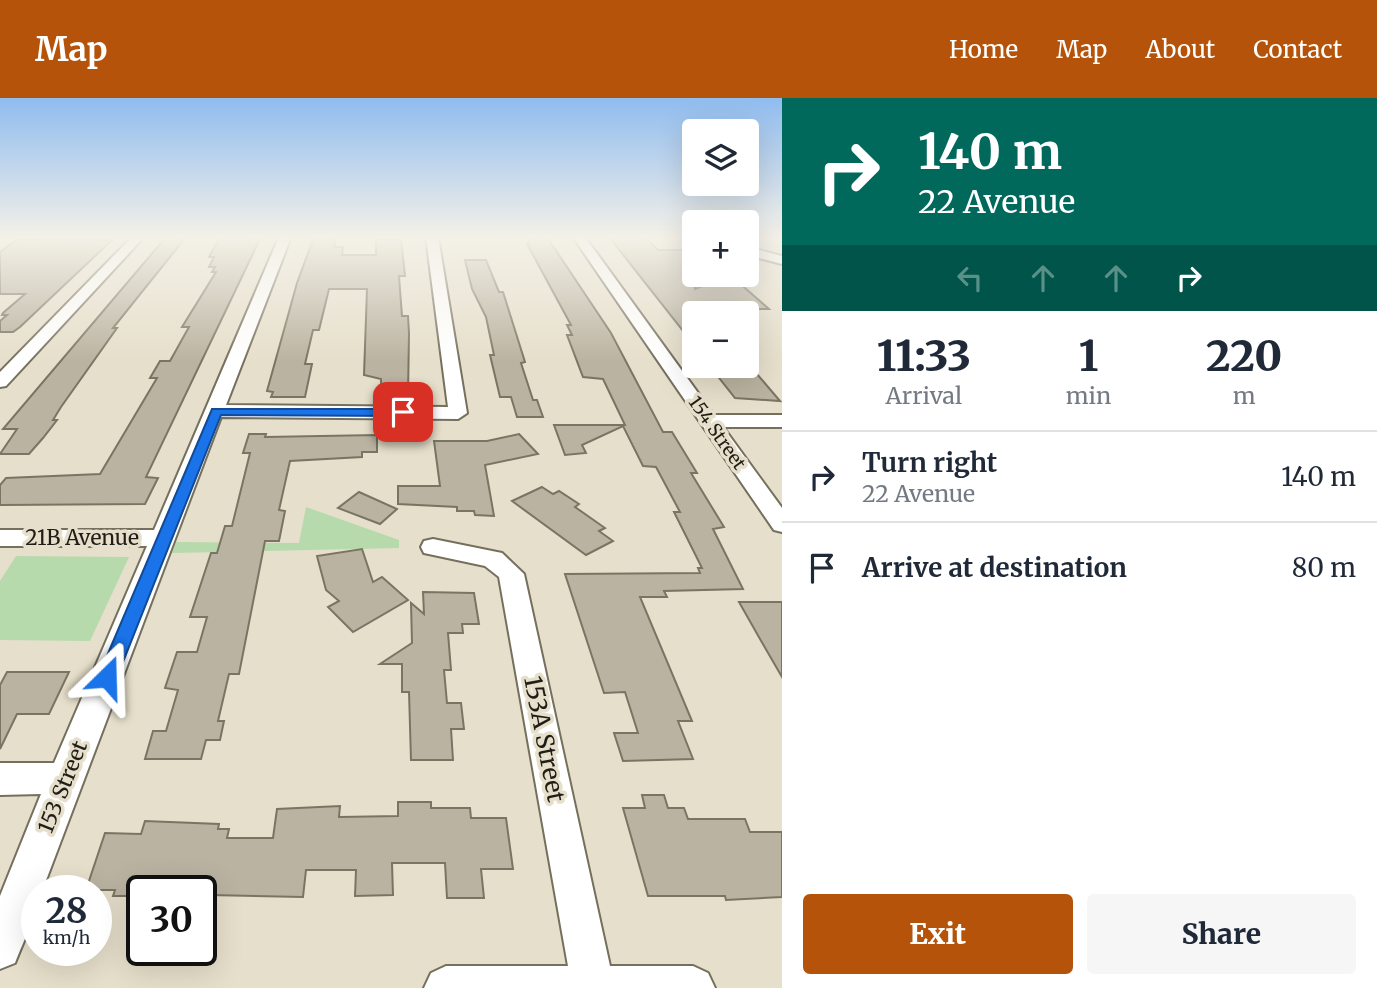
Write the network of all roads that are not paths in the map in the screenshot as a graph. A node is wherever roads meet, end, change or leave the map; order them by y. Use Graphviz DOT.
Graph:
graph roads {
  1 [pos="98,279"];
  2 [pos="269,279"];
  3 [pos="438,279"];
  4 [pos="608,279"];
  5 [pos="0,382"];
  6 [pos="216,411"];
  7 [pos="708,421"];
  8 [pos="782,421"];
  9 [pos="782,525"];
  10 [pos="0,538"];
  11 [pos="165,538"];
  12 [pos="433,547"];
  13 [pos="65,778"];
  14 [pos="0,779"];
  15 [pos="0,948"];
  16 [pos="593,987"];
  17 [pos="446,988"];
  18 [pos="693,988"];
  1 -- 5 [label="street"];
  2 -- 6 [label="street, 153 Street"];
  3 -- 6 [label="street"];
  4 -- 7 [label="street, 154 Street"];
  6 -- 11 [label="street, 153 Street"];
  7 -- 8 [label="street"];
  7 -- 9 [label="street, 154 Street"];
  10 -- 11 [label="street, 21B Avenue"];
  11 -- 13 [label="street, 153 Street"];
  12 -- 16 [label="street, 153A Street"];
  13 -- 14 [label="street"];
  13 -- 15 [label="street, 153 Street"];
  16 -- 17 [label="street"];
  16 -- 18 [label="street"];
}
